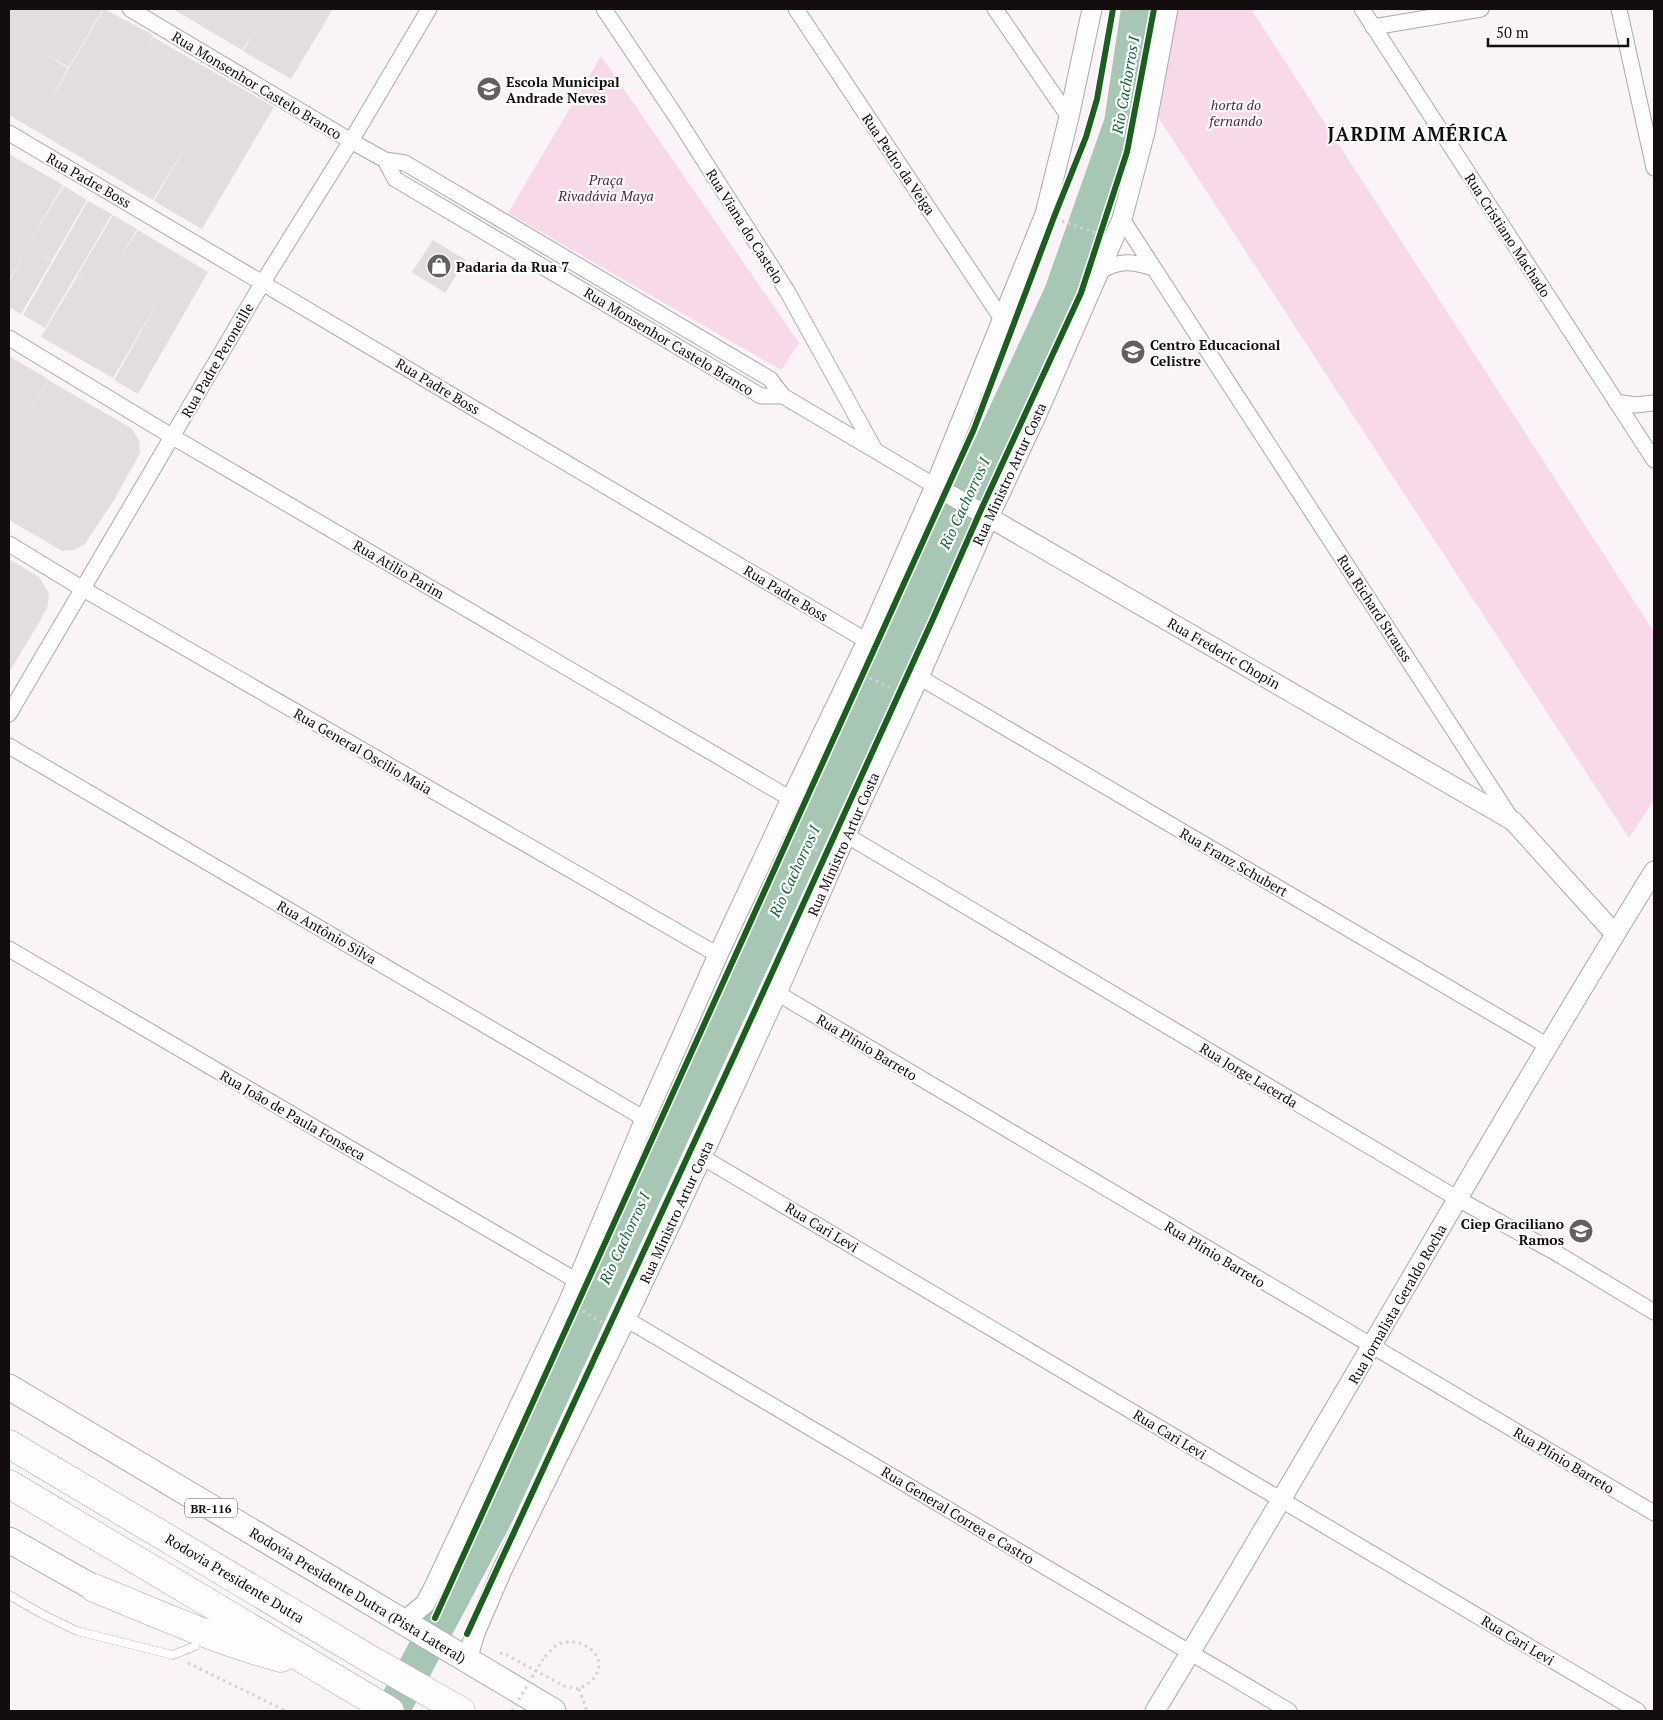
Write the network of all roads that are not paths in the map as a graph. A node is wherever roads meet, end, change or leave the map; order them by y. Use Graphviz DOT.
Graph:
graph roads {
  1 [pos="130,9"];
  2 [pos="428,9"];
  3 [pos="604,9"];
  4 [pos="796,9"];
  5 [pos="994,9"];
  6 [pos="1092,9"];
  7 [pos="1168,9"];
  8 [pos="1362,9"];
  9 [pos="1481,9"];
  10 [pos="1620,9"];
  11 [pos="1433,13"];
  12 [pos="1373,27"];
  13 [pos="1069,117"];
  14 [pos="9,132"];
  15 [pos="351,141"];
  16 [pos="1654,168"];
  17 [pos="1122,219"];
  18 [pos="1153,268"];
  19 [pos="1100,271"];
  20 [pos="263,282"];
  21 [pos="1002,319"];
  22 [pos="9,338"];
  23 [pos="1616,402"];
  24 [pos="1654,404"];
  25 [pos="173,437"];
  26 [pos="875,451"];
  27 [pos="1654,460"];
  28 [pos="942,490"];
  29 [pos="983,514"];
  30 [pos="9,544"];
  31 [pos="83,589"];
  32 [pos="867,641"];
  33 [pos="919,677"];
  34 [pos="9,714"];
  35 [pos="9,746"];
  36 [pos="791,799"];
  37 [pos="1513,821"];
  38 [pos="846,835"];
  39 [pos="1654,871"];
  40 [pos="1615,934"];
  41 [pos="9,949"];
  42 [pos="718,955"];
  43 [pos="776,993"];
  44 [pos="1548,1046"];
  45 [pos="645,1119"];
  46 [pos="702,1156"];
  47 [pos="1458,1199"];
  48 [pos="577,1281"];
  49 [pos="1654,1312"];
  50 [pos="617,1322"];
  51 [pos="1372,1346"];
  52 [pos="9,1387"];
  53 [pos="9,1444"];
  54 [pos="9,1484"];
  55 [pos="1282,1500"];
  56 [pos="1654,1513"];
  57 [pos="9,1540"];
  58 [pos="94,1588"];
  59 [pos="9,1595"];
  60 [pos="408,1625"];
  61 [pos="195,1646"];
  62 [pos="1190,1653"];
  63 [pos="461,1657"];
  64 [pos="317,1668"];
  65 [pos="460,1710"];
  66 [pos="390,1711"];
  67 [pos="554,1711"];
  68 [pos="1155,1711"];
  69 [pos="1289,1711"];
  70 [pos="1638,1711"];
  1 -- 15 [label="street, Rua Monsenhor Castelo Branco"];
  2 -- 15 [label="street, Rua Padre Peroneille"];
  3 -- 26 [label="street, Rua Viana do Castelo"];
  4 -- 21 [label="street, Rua Pedro da Veiga"];
  5 -- 13 [label="street"];
  6 -- 13 [label="street"];
  7 -- 17 [label="street, Rua Ministro Artur Costa"];
  8 -- 12 [label="street, Rua Cristiano Machado"];
  9 -- 11 [label="street"];
  10 -- 16 [label="street"];
  11 -- 12 [label="street"];
  12 -- 23 [label="street, Rua Cristiano Machado"];
  13 -- 21 [label="street"];
  14 -- 20 [label="street, Rua Padre Boss"];
  15 -- 20 [label="street, Rua Padre Peroneille"];
  15 -- 26 [label="street, Rua Monsenhor Castelo Branco"];
  17 -- 18 [label="street, Rua Richard Strauss"];
  17 -- 19 [label="street, Rua Ministro Artur Costa"];
  18 -- 19 [label="street"];
  18 -- 37 [label="street, Rua Richard Strauss"];
  19 -- 29 [label="street, Rua Ministro Artur Costa"];
  20 -- 25 [label="street, Rua Padre Peroneille"];
  20 -- 32 [label="street, Rua Padre Boss"];
  21 -- 28 [label="street"];
  22 -- 25 [label="street, Rua Atilio Parim"];
  23 -- 24 [label="street"];
  23 -- 27 [label="street, Rua Cristiano Machado"];
  25 -- 31 [label="street, Rua Padre Peroneille"];
  25 -- 36 [label="street, Rua Atilio Parim"];
  26 -- 28 [label="street, Rua Monsenhor Castelo Branco"];
  28 -- 29 [label="street, Rua Frederic Chopin"];
  28 -- 32 [label="street"];
  29 -- 33 [label="street, Rua Ministro Artur Costa"];
  29 -- 37 [label="street, Rua Frederic Chopin"];
  30 -- 31 [label="street, Rua General Oscilio Maia"];
  31 -- 34 [label="street, Rua Padre Peroneille"];
  31 -- 42 [label="street, Rua General Oscilio Maia"];
  32 -- 36 [label="street"];
  33 -- 38 [label="street, Rua Ministro Artur Costa"];
  33 -- 44 [label="street, Rua Franz Schubert"];
  35 -- 45 [label="street, Rua Antônio Silva"];
  36 -- 42 [label="street"];
  37 -- 40 [label="street, Rua Richard Strauss"];
  38 -- 43 [label="street, Rua Ministro Artur Costa"];
  38 -- 47 [label="street, Rua Jorge Lacerda"];
  39 -- 40 [label="street, Rua Jornalista Geraldo Rocha"];
  40 -- 44 [label="street, Rua Jornalista Geraldo Rocha"];
  41 -- 48 [label="street, Rua João de Paula Fonseca"];
  42 -- 45 [label="street"];
  43 -- 46 [label="street, Rua Ministro Artur Costa"];
  43 -- 51 [label="street, Rua Plínio Barreto"];
  44 -- 47 [label="street, Rua Jornalista Geraldo Rocha"];
  45 -- 48 [label="street"];
  46 -- 50 [label="street, Rua Ministro Artur Costa"];
  46 -- 55 [label="street, Rua Cari Levi"];
  47 -- 49 [label="street, Rua Jorge Lacerda"];
  47 -- 51 [label="street, Rua Jornalista Geraldo Rocha"];
  48 -- 60 [label="street"];
  50 -- 62 [label="street, Rua General Correa e Castro"];
  50 -- 63 [label="street, Rua Ministro Artur Costa"];
  51 -- 55 [label="street, Rua Jornalista Geraldo Rocha"];
  51 -- 56 [label="street, Rua Plínio Barreto"];
  52 -- 60 [label="highway, Rodovia Presidente Dutra (Pista Lateral) / BR-116"];
  53 -- 65 [label="highway, Rodovia Presidente Dutra"];
  54 -- 64 [label="highway"];
  55 -- 62 [label="street, Rua Jornalista Geraldo Rocha"];
  55 -- 70 [label="street, Rua Cari Levi"];
  57 -- 58 [label="highway"];
  58 -- 64 [label="highway"];
  59 -- 61 [label="lane"];
  60 -- 63 [label="highway, Rodovia Presidente Dutra (Pista Lateral) / BR-116"];
  62 -- 68 [label="street, Rua Jornalista Geraldo Rocha"];
  62 -- 69 [label="street, Rua General Correa e Castro"];
  63 -- 67 [label="highway, Rodovia Presidente Dutra (Pista Lateral) / BR-116"];
  64 -- 66 [label="highway"];
}
